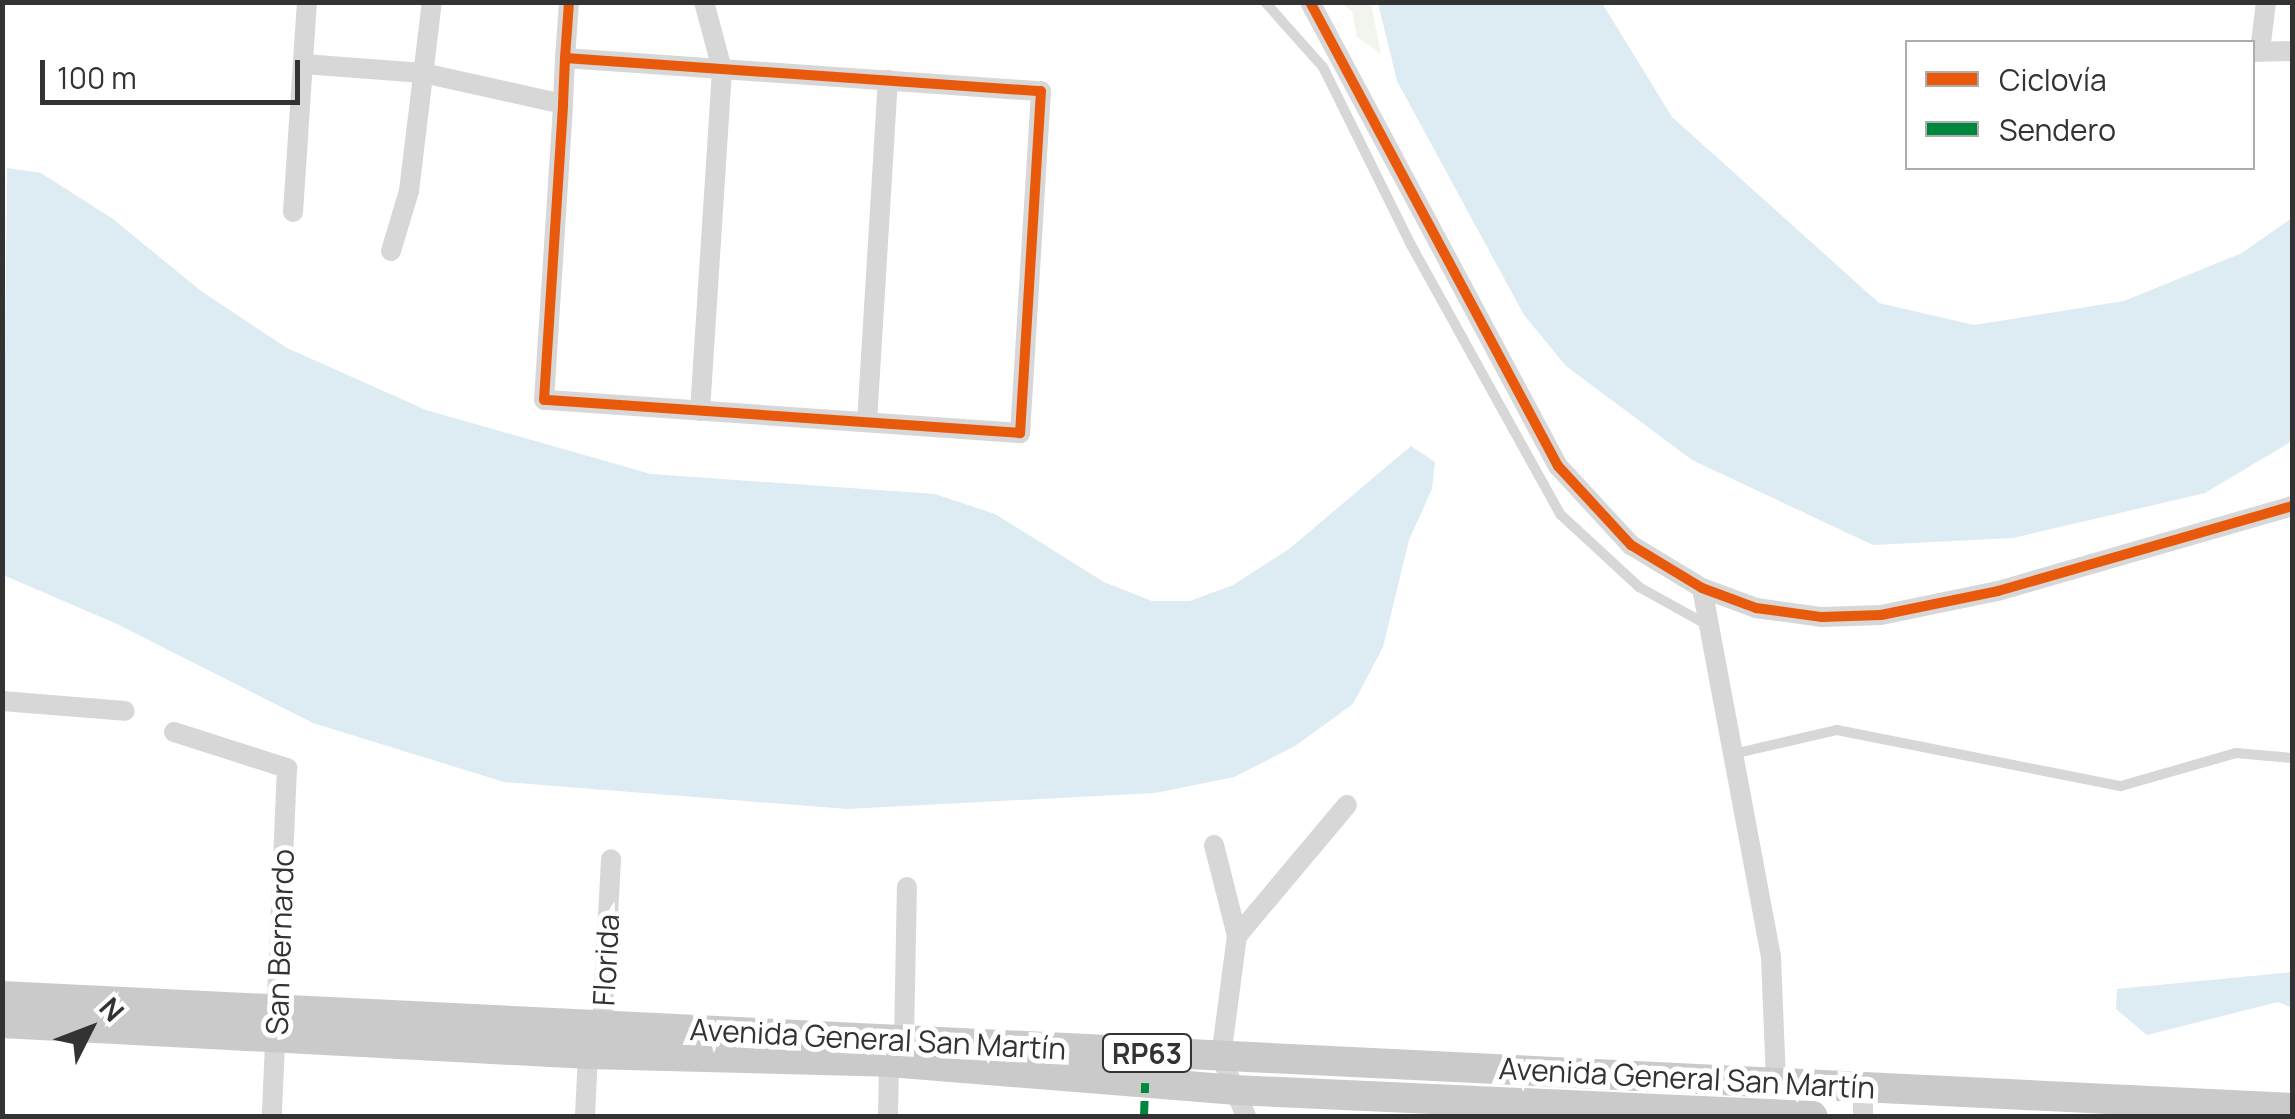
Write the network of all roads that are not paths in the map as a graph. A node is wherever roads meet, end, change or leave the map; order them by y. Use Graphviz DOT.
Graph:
graph roads {
  1 [pos="307,2"];
  2 [pos="432,2"];
  3 [pos="569,2"];
  4 [pos="704,2"];
  5 [pos="1265,2"];
  6 [pos="1310,2"];
  7 [pos="2266,2"];
  8 [pos="2256,51"];
  9 [pos="2292,51"];
  10 [pos="565,58"];
  11 [pos="304,64"];
  12 [pos="722,69"];
  13 [pos="423,73"];
  14 [pos="888,80"];
  15 [pos="563,104"];
  16 [pos="293,212"];
  17 [pos="391,251"];
  18 [pos="700,411"];
  19 [pos="867,422"];
  20 [pos="2292,506"];
  21 [pos="1702,588"];
  22 [pos="1704,623"];
  23 [pos="2,701"];
  24 [pos="125,711"];
  25 [pos="174,732"];
  26 [pos="1734,754"];
  27 [pos="2292,758"];
  28 [pos="1348,805"];
  29 [pos="1214,845"];
  30 [pos="611,860"];
  31 [pos="908,887"];
  32 [pos="1237,936"];
  33 [pos="2,996"];
  34 [pos="2,1023"];
  35 [pos="278,1023"];
  36 [pos="602,1026"];
  37 [pos="897,1050"];
  38 [pos="588,1054"];
  39 [pos="1220,1057"];
  40 [pos="1776,1081"];
  41 [pos="1863,1086"];
  42 [pos="1240,1103"];
  43 [pos="2292,1108"];
  44 [pos="2226,1111"];
  45 [pos="272,1116"];
  46 [pos="585,1116"];
  47 [pos="888,1116"];
  48 [pos="1812,1116"];
  49 [pos="1863,1116"];
  1 -- 11 [label="street"];
  2 -- 13 [label="street"];
  3 -- 10 [label="street"];
  4 -- 12 [label="street"];
  5 -- 22 [label="lane"];
  6 -- 21 [label="street"];
  7 -- 8 [label="street"];
  8 -- 9 [label="street"];
  10 -- 12 [label="street"];
  10 -- 15 [label="street"];
  11 -- 13 [label="street"];
  11 -- 16 [label="street"];
  12 -- 14 [label="street"];
  12 -- 18 [label="street"];
  13 -- 15 [label="street"];
  13 -- 17 [label="street"];
  14 -- 19 [label="street"];
  14 -- 19 [label="street"];
  15 -- 18 [label="street"];
  18 -- 19 [label="street"];
  20 -- 21 [label="street"];
  21 -- 22 [label="street"];
  22 -- 26 [label="street"];
  23 -- 24 [label="street"];
  25 -- 35 [label="street, San Bernardo"];
  26 -- 27 [label="lane"];
  26 -- 40 [label="street"];
  28 -- 32 [label="street"];
  29 -- 32 [label="street"];
  30 -- 36 [label="street, Florida"];
  31 -- 37 [label="street"];
  32 -- 39 [label="street"];
  33 -- 35 [label="main road, Avenida General San Martín / RP63"];
  34 -- 35 [label="main road, Avenida General San Martín / RP63"];
  35 -- 36 [label="main road, Avenida General San Martín / RP63"];
  35 -- 38 [label="main road, Avenida General San Martín / RP63"];
  35 -- 45 [label="street, San Bernardo"];
  36 -- 37 [label="main road, Avenida General San Martín / RP63"];
  36 -- 38 [label="street, Florida"];
  37 -- 38 [label="main road, Avenida General San Martín / RP63"];
  37 -- 39 [label="main road, Avenida General San Martín / RP63"];
  37 -- 42 [label="main road, Avenida General San Martín / RP63"];
  37 -- 47 [label="street"];
  38 -- 46 [label="street, Florida"];
  39 -- 40 [label="main road, Avenida General San Martín / RP63"];
  39 -- 42 [label="street"];
  40 -- 41 [label="main road, Avenida General San Martín / RP63"];
  41 -- 44 [label="main road, Avenida General San Martín / RP63"];
  41 -- 49 [label="street"];
  42 -- 48 [label="main road, Avenida General San Martín / RP63"];
  43 -- 44 [label="main road, Avenida General San Martín / RP63"];
}
